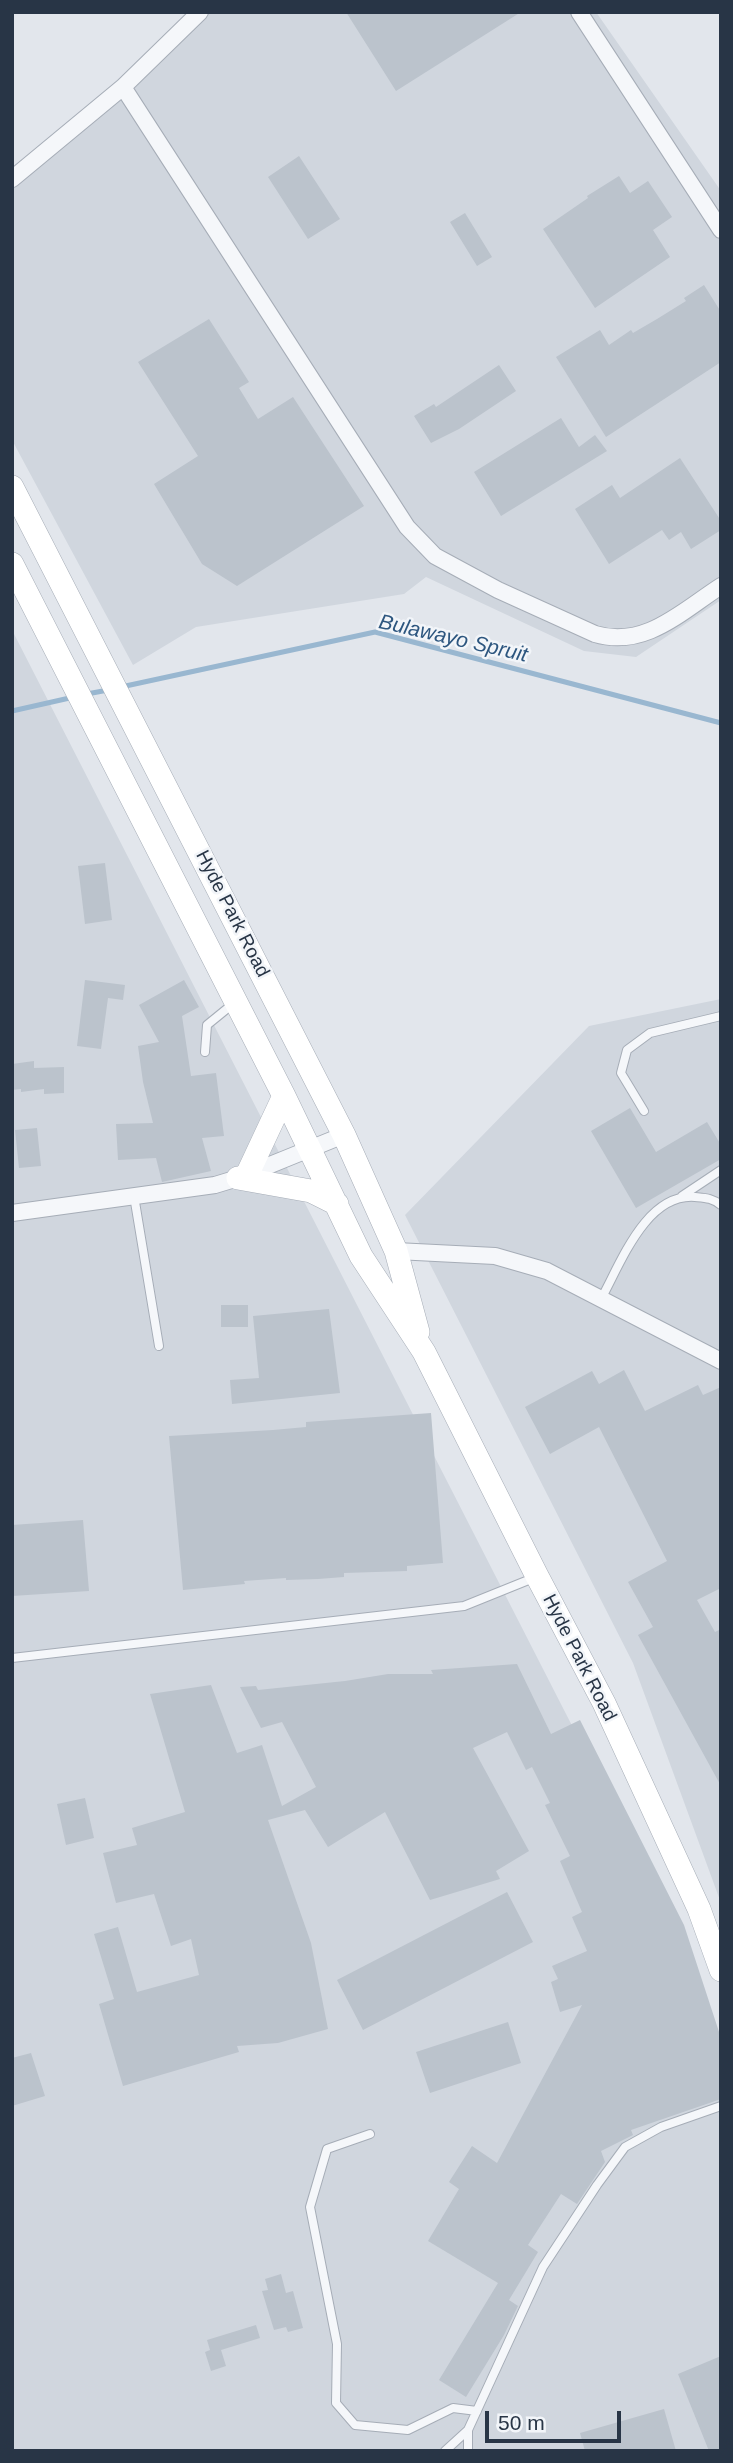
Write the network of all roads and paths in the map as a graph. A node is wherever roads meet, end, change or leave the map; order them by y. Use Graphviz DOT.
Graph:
graph roads {
  1 [pos="201,12"];
  2 [pos="579,12"];
  3 [pos="122,87"];
  4 [pos="12,179"];
  5 [pos="721,230"];
  6 [pos="12,487"];
  7 [pos="12,564"];
  8 [pos="721,586"];
  9 [pos="277,1000"];
  10 [pos="241,1010"];
  11 [pos="721,1016"];
  12 [pos="205,1052"];
  13 [pos="284,1096"];
  14 [pos="644,1111"];
  15 [pos="344,1135"];
  16 [pos="311,1148"];
  17 [pos="721,1170"];
  18 [pos="242,1177"];
  19 [pos="134,1196"];
  20 [pos="682,1196"];
  21 [pos="337,1204"];
  22 [pos="721,1205"];
  23 [pos="12,1213"];
  24 [pos="396,1251"];
  25 [pos="601,1299"];
  26 [pos="159,1346"];
  27 [pos="424,1352"];
  28 [pos="721,1361"];
  29 [pos="537,1576"];
  30 [pos="12,1658"];
  31 [pos="721,1970"];
  32 [pos="721,2106"];
  33 [pos="370,2134"];
  34 [pos="477,2411"];
  35 [pos="468,2430"];
  36 [pos="445,2451"];
  37 [pos="468,2451"];
  1 -- 3 [label="street"];
  2 -- 5 [label="street"];
  3 -- 4 [label="street"];
  3 -- 8 [label="street"];
  6 -- 9 [label="street, Hyde Park Road"];
  7 -- 10 [label="street, Hyde Park Road"];
  9 -- 10 [label="street"];
  9 -- 15 [label="street, Hyde Park Road"];
  10 -- 12 [label="lane"];
  10 -- 13 [label="street, Hyde Park Road"];
  11 -- 14 [label="lane"];
  13 -- 16 [label="street, Hyde Park Road"];
  13 -- 18 [label="street"];
  15 -- 16 [label="street"];
  15 -- 24 [label="street, Hyde Park Road"];
  16 -- 18 [label="street"];
  16 -- 21 [label="street, Hyde Park Road"];
  17 -- 20 [label="lane"];
  18 -- 19 [label="street"];
  18 -- 21 [label="street"];
  19 -- 23 [label="street"];
  19 -- 26 [label="lane"];
  20 -- 22 [label="lane"];
  20 -- 25 [label="lane"];
  21 -- 27 [label="street, Hyde Park Road"];
  24 -- 25 [label="street"];
  24 -- 27 [label="street, Hyde Park Road"];
  25 -- 28 [label="street"];
  27 -- 29 [label="street, Hyde Park Road"];
  29 -- 30 [label="lane"];
  29 -- 31 [label="street, Hyde Park Road"];
  32 -- 34 [label="lane"];
  33 -- 34 [label="lane"];
  34 -- 35 [label="lane"];
  35 -- 36 [label="lane"];
  35 -- 37 [label="lane"];
}
